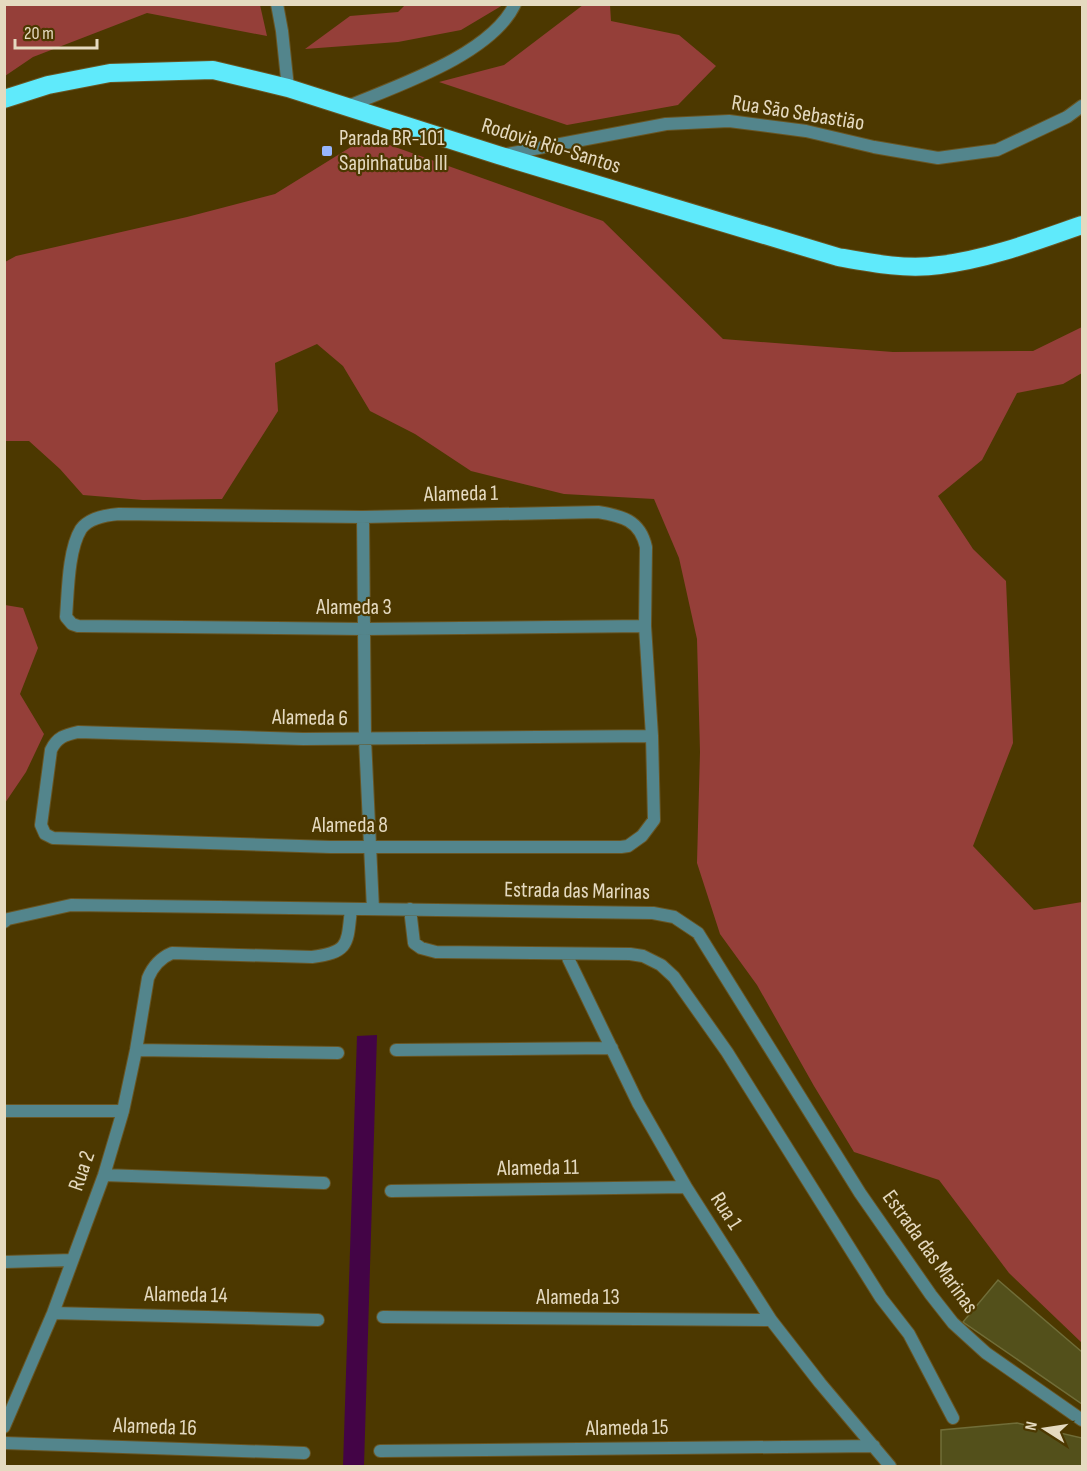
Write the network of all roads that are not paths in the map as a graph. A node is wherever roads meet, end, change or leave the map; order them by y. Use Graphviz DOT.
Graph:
graph roads {
  1 [pos="277,4"];
  2 [pos="515,4"];
  3 [pos="288,88"];
  4 [pos="4,99"];
  5 [pos="1083,106"];
  6 [pos="346,107"];
  7 [pos="498,155"];
  8 [pos="1083,225"];
  9 [pos="363,517"];
  10 [pos="66,616"];
  11 [pos="645,626"];
  12 [pos="364,629"];
  13 [pos="652,736"];
  14 [pos="365,739"];
  15 [pos="654,820"];
  16 [pos="41,825"];
  17 [pos="370,846"];
  18 [pos="351,909"];
  19 [pos="373,909"];
  20 [pos="410,909"];
  21 [pos="4,922"];
  22 [pos="566,954"];
  23 [pos="612,1048"];
  24 [pos="136,1050"];
  25 [pos="396,1050"];
  26 [pos="338,1053"];
  27 [pos="4,1111"];
  28 [pos="123,1111"];
  29 [pos="104,1175"];
  30 [pos="324,1183"];
  31 [pos="686,1187"];
  32 [pos="391,1191"];
  33 [pos="72,1260"];
  34 [pos="4,1262"];
  35 [pos="53,1313"];
  36 [pos="383,1317"];
  37 [pos="318,1320"];
  38 [pos="771,1320"];
  39 [pos="953,1418"];
  40 [pos="1083,1420"];
  41 [pos="4,1427"];
  42 [pos="4,1443"];
  43 [pos="874,1446"];
  44 [pos="380,1451"];
  45 [pos="304,1453"];
  46 [pos="890,1467"];
  1 -- 3 [label="street"];
  2 -- 6 [label="street"];
  3 -- 4 [label="highway, Rodovia Rio-Santos"];
  3 -- 6 [label="highway, Rodovia Rio-Santos"];
  5 -- 7 [label="street, Rua São Sebastião"];
  6 -- 7 [label="highway, Rodovia Rio-Santos"];
  7 -- 8 [label="highway, Rodovia Rio-Santos"];
  9 -- 10 [label="street, Alameda 1"];
  9 -- 11 [label="street, Alameda 1"];
  9 -- 12 [label="street"];
  10 -- 12 [label="street, Alameda 3"];
  11 -- 12 [label="street, Alameda 3"];
  11 -- 13 [label="street, Alameda 1"];
  12 -- 14 [label="street"];
  13 -- 14 [label="street, Alameda 6"];
  13 -- 15 [label="street, Alameda 1"];
  14 -- 16 [label="street, Alameda 6"];
  14 -- 17 [label="street"];
  15 -- 17 [label="street, Alameda 8"];
  16 -- 17 [label="street, Alameda 8"];
  17 -- 19 [label="street"];
  18 -- 19 [label="street, Estrada das Marinas"];
  18 -- 21 [label="street, Estrada das Marinas"];
  18 -- 24 [label="street, Rua 2"];
  19 -- 20 [label="street, Estrada das Marinas"];
  20 -- 22 [label="street"];
  20 -- 40 [label="street, Estrada das Marinas"];
  22 -- 23 [label="street, Rua 1"];
  22 -- 39 [label="street"];
  23 -- 25 [label="street"];
  23 -- 31 [label="street, Rua 1"];
  24 -- 26 [label="street"];
  24 -- 28 [label="street, Rua 2"];
  27 -- 28 [label="street"];
  28 -- 29 [label="street, Rua 2"];
  29 -- 30 [label="street"];
  29 -- 33 [label="street, Rua 2"];
  31 -- 32 [label="street, Alameda 11"];
  31 -- 38 [label="street, Rua 1"];
  33 -- 34 [label="street"];
  33 -- 35 [label="street, Rua 2"];
  35 -- 37 [label="street, Alameda 14"];
  35 -- 41 [label="street, Rua 2"];
  36 -- 38 [label="street, Alameda 13"];
  38 -- 43 [label="street, Rua 1"];
  42 -- 45 [label="street, Alameda 16"];
  43 -- 44 [label="street, Alameda 15"];
  43 -- 46 [label="street, Rua 1"];
}
